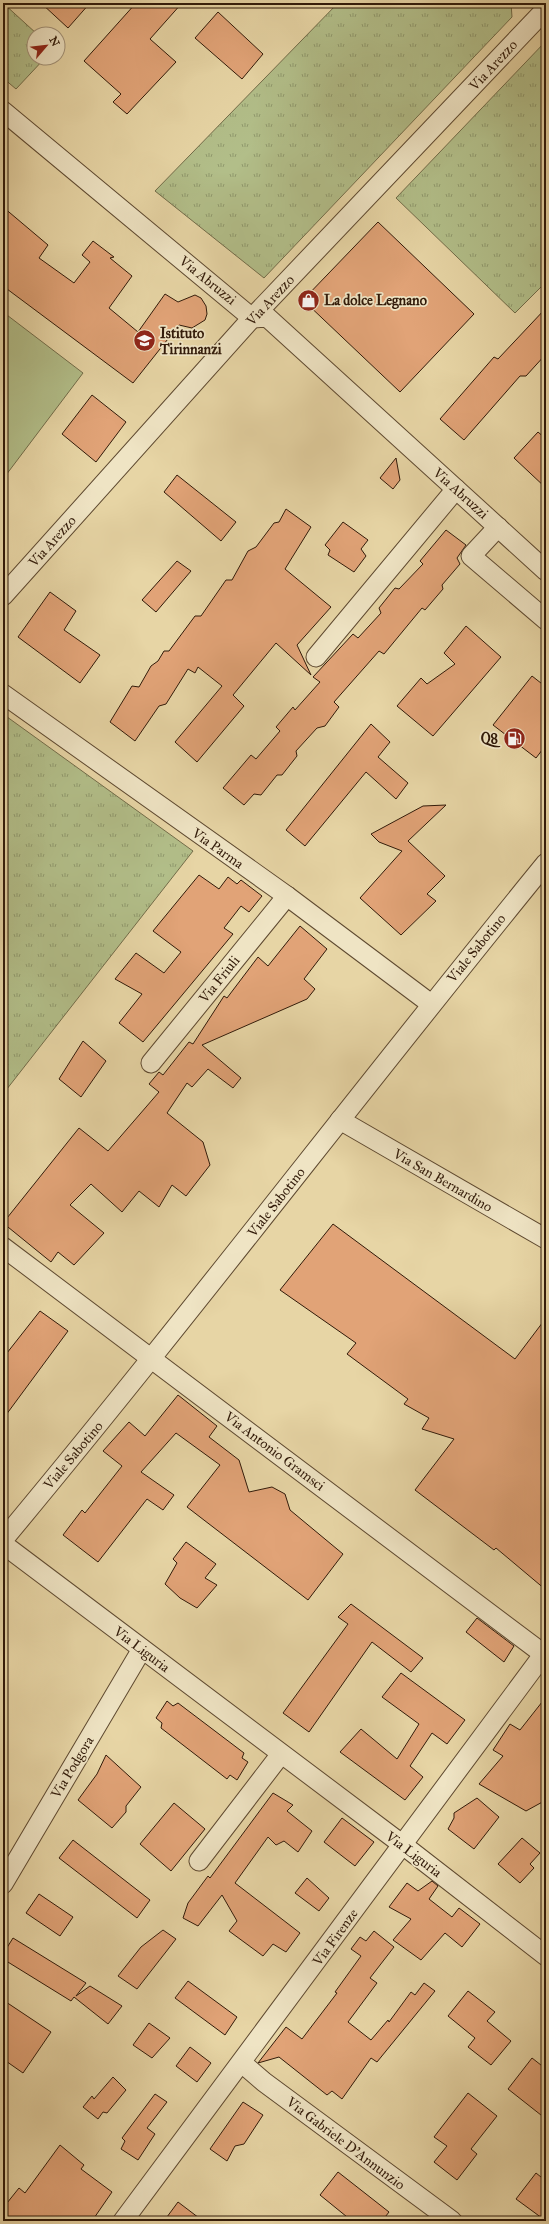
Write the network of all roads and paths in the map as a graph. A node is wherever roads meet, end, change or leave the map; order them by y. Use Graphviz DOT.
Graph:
graph roads {
  1 [pos="542,9"];
  2 [pos="3,111"];
  3 [pos="252,318"];
  4 [pos="456,489"];
  5 [pos="498,527"];
  6 [pos="546,570"];
  7 [pos="3,596"];
  8 [pos="546,620"];
  9 [pos="316,657"];
  10 [pos="3,694"];
  11 [pos="546,863"];
  12 [pos="287,896"];
  13 [pos="431,1004"];
  14 [pos="151,1063"];
  15 [pos="340,1120"];
  16 [pos="546,1239"];
  17 [pos="3,1247"];
  18 [pos="152,1359"];
  19 [pos="3,1540"];
  20 [pos="3,1544"];
  21 [pos="142,1649"];
  22 [pos="545,1654"];
  23 [pos="281,1754"];
  24 [pos="403,1845"];
  25 [pos="199,1861"];
  26 [pos="3,1884"];
  27 [pos="546,1956"];
  28 [pos="242,2063"];
  29 [pos="123,2221"];
  30 [pos="452,2221"];
  1 -- 3 [label="street, Via Arezzo"];
  2 -- 3 [label="street, Via Abruzzi"];
  3 -- 4 [label="street, Via Abruzzi"];
  3 -- 7 [label="street, Via Arezzo"];
  4 -- 5 [label="street, Via Abruzzi"];
  4 -- 9 [label="street"];
  5 -- 6 [label="street, Via Abruzzi"];
  5 -- 8 [label="street, Via Abruzzi"];
  10 -- 12 [label="street, Via Parma"];
  11 -- 13 [label="street, Viale Sabotino"];
  12 -- 13 [label="street, Via Parma"];
  12 -- 14 [label="street, Via Friuli"];
  13 -- 15 [label="street, Viale Sabotino"];
  15 -- 16 [label="street, Via San Bernardino"];
  15 -- 18 [label="street, Viale Sabotino"];
  17 -- 18 [label="street, Via Antonio Gramsci"];
  18 -- 19 [label="street, Viale Sabotino"];
  18 -- 22 [label="street, Via Antonio Gramsci"];
  20 -- 21 [label="street, Via Liguria"];
  21 -- 23 [label="street, Via Liguria"];
  21 -- 26 [label="street, Via Podgora"];
  22 -- 24 [label="street, Via Firenze"];
  23 -- 24 [label="street, Via Liguria"];
  23 -- 25 [label="street"];
  24 -- 27 [label="street, Via Liguria"];
  24 -- 28 [label="street, Via Firenze"];
  28 -- 29 [label="street, Via Firenze"];
  28 -- 30 [label="street, Via Gabriele D'Annunzio"];
}
